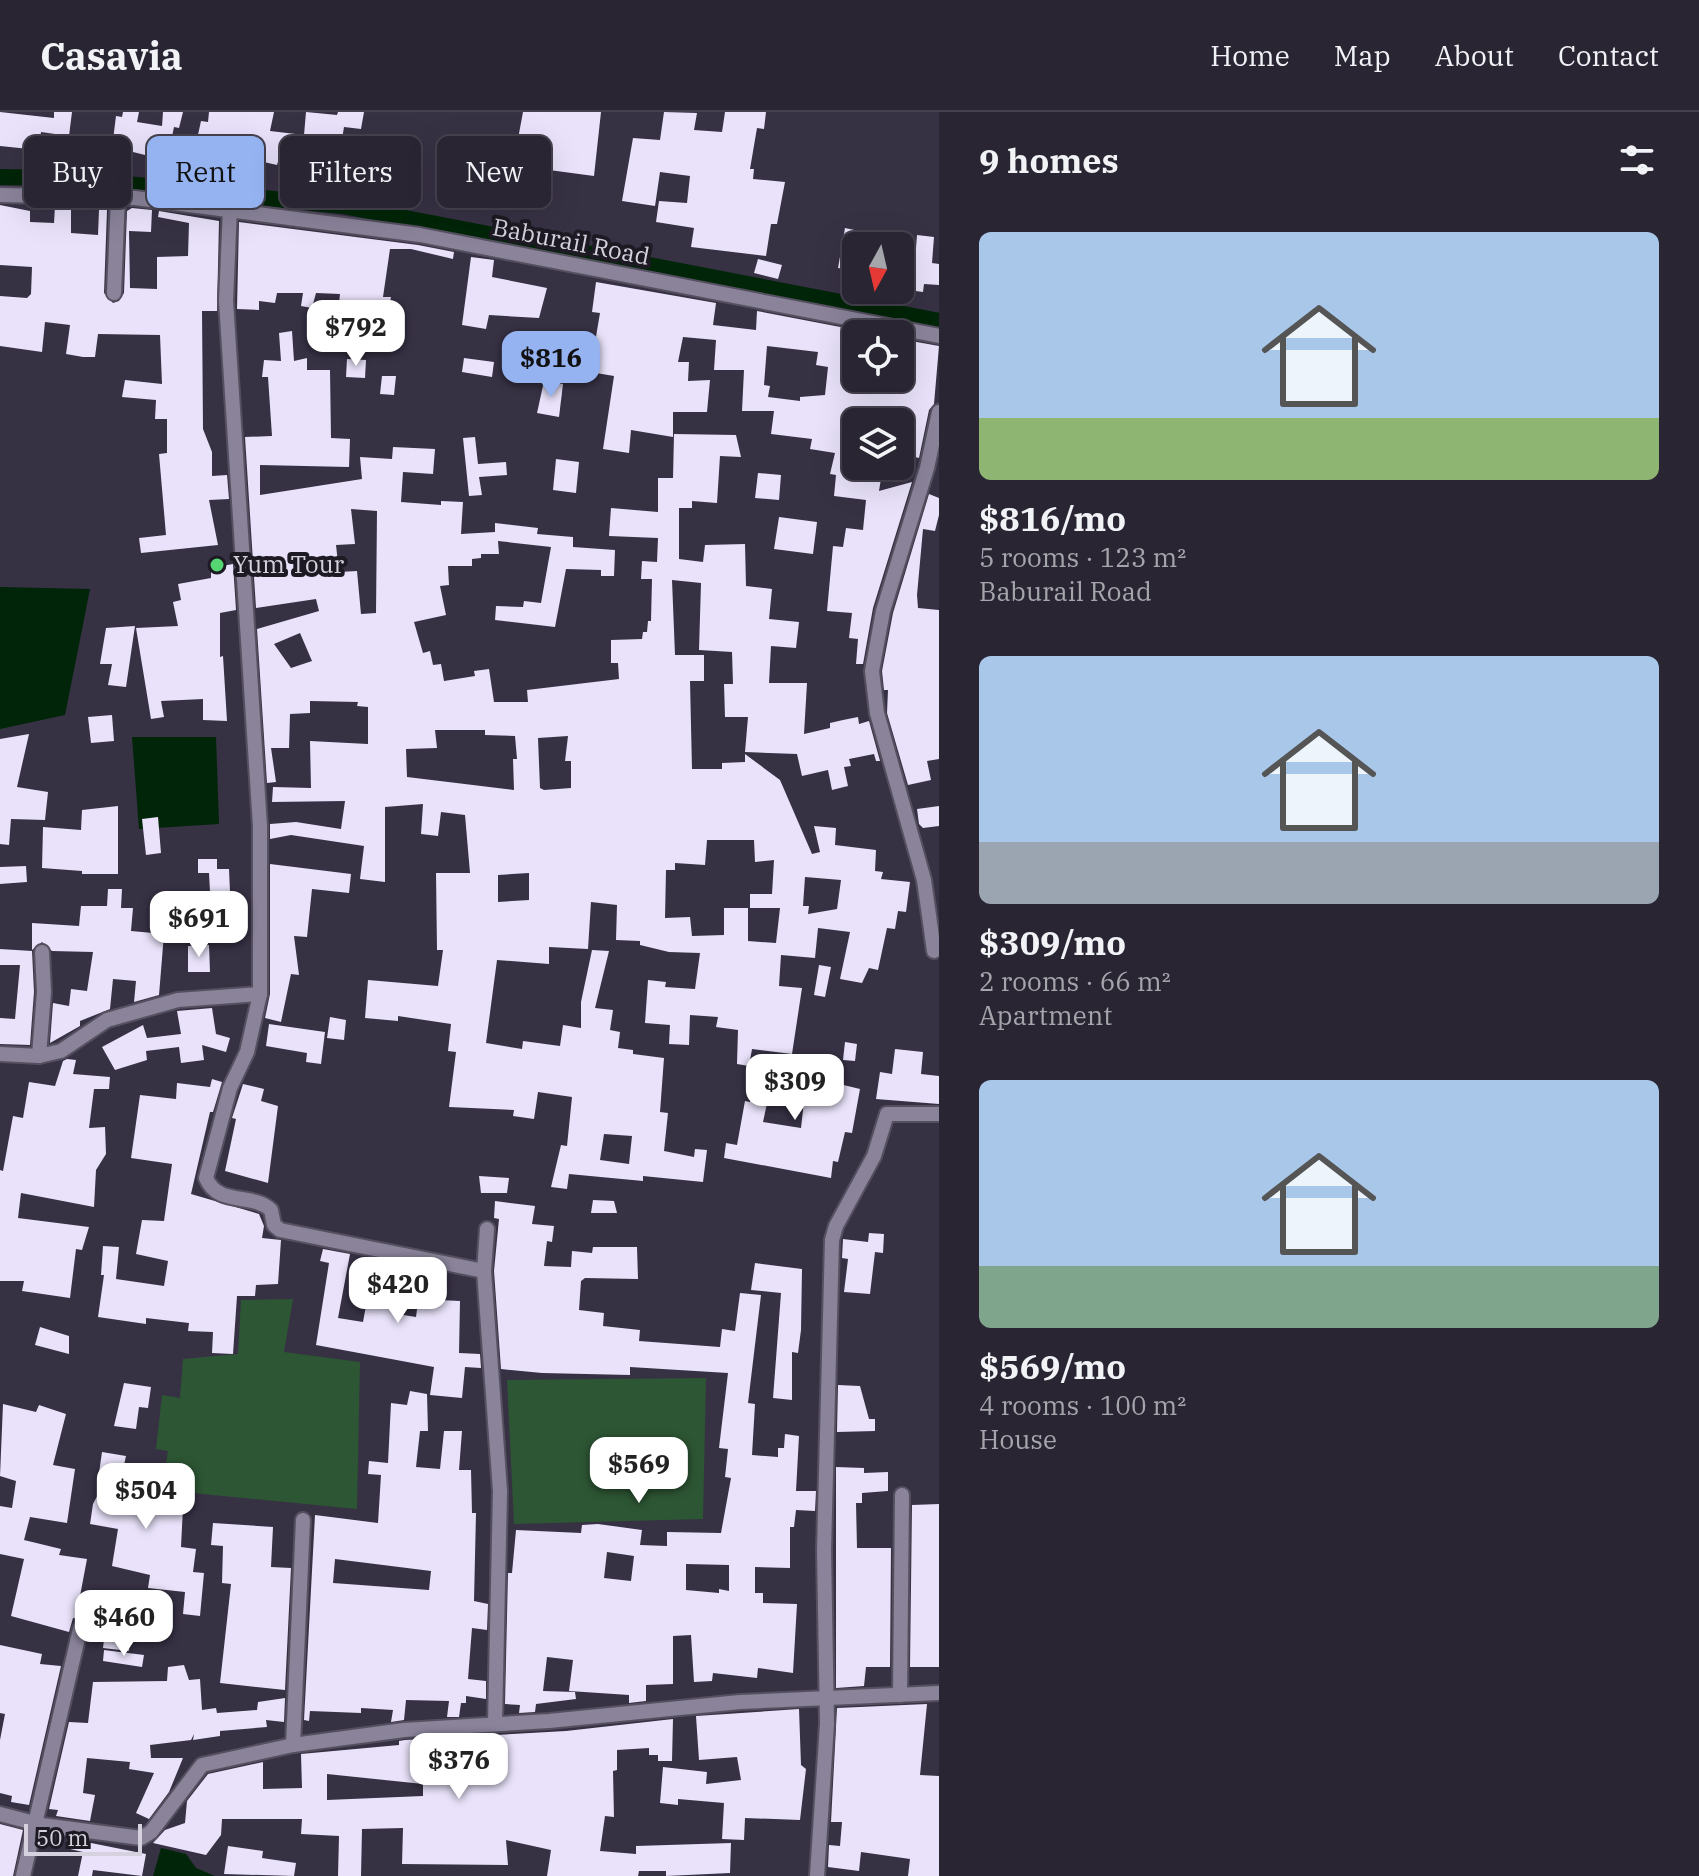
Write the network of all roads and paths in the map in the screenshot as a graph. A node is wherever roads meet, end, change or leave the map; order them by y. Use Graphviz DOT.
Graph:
graph roads {
  1 [pos="0,195"];
  2 [pos="24,195"];
  3 [pos="118,208"];
  4 [pos="230,208"];
  5 [pos="114,293"];
  6 [pos="939,336"];
  7 [pos="939,412"];
  8 [pos="934,951"];
  9 [pos="42,952"];
  10 [pos="260,994"];
  11 [pos="0,1054"];
  12 [pos="39,1056"];
  13 [pos="939,1114"];
  14 [pos="487,1229"];
  15 [pos="484,1271"];
  16 [pos="902,1495"];
  17 [pos="303,1520"];
  18 [pos="80,1629"];
  19 [pos="939,1693"];
  20 [pos="900,1695"];
  21 [pos="827,1699"];
  22 [pos="495,1723"];
  23 [pos="293,1745"];
  24 [pos="0,1814"];
  25 [pos="35,1824"];
  26 [pos="23,1876"];
  27 [pos="817,1876"];
  1 -- 2 [label="street, Baburail Road"];
  3 -- 5 [label="street"];
  4 -- 6 [label="street, Baburail Road"];
  4 -- 10 [label="street"];
  7 -- 8 [label="street"];
  9 -- 12 [label="street"];
  10 -- 12 [label="street"];
  10 -- 15 [label="street"];
  11 -- 12 [label="street"];
  13 -- 21 [label="street"];
  14 -- 15 [label="street"];
  15 -- 22 [label="street"];
  16 -- 20 [label="street"];
  17 -- 23 [label="street"];
  18 -- 25 [label="street"];
  19 -- 20 [label="street"];
  20 -- 21 [label="street"];
  21 -- 22 [label="street"];
  21 -- 27 [label="street"];
  22 -- 23 [label="street"];
  23 -- 25 [label="street"];
  24 -- 25 [label="street"];
  25 -- 26 [label="street"];
}
